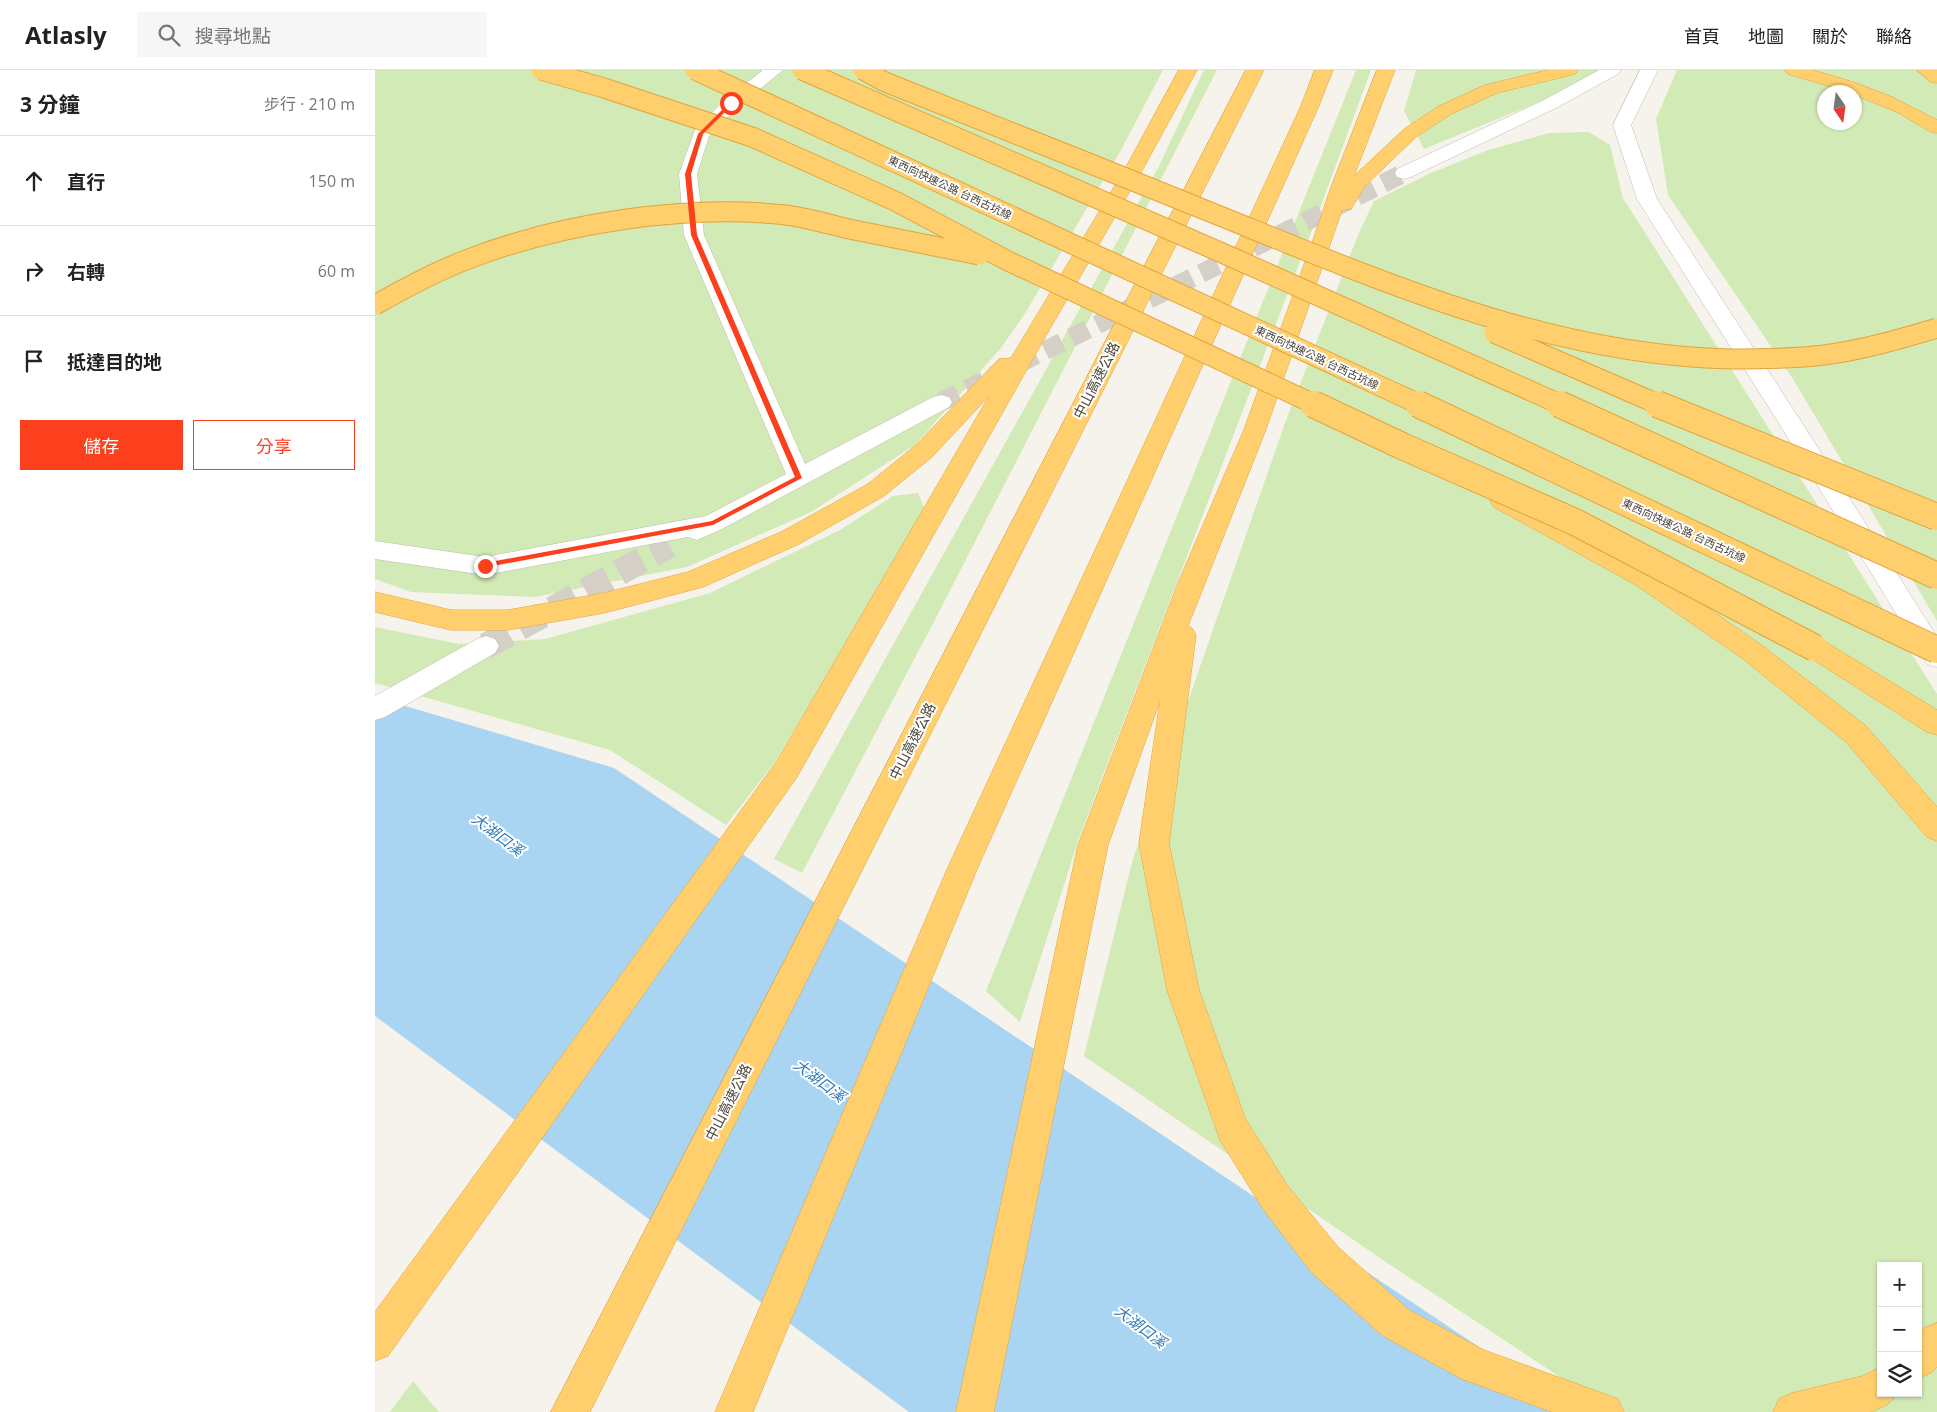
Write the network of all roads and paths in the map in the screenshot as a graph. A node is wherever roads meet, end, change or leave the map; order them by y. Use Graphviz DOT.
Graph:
graph roads {
  1 [pos="541,70"];
  2 [pos="695,70"];
  3 [pos="774,70"];
  4 [pos="802,70"];
  5 [pos="863,70"];
  6 [pos="1176,70"];
  7 [pos="1188,70"];
  8 [pos="1255,70"];
  9 [pos="1324,70"];
  10 [pos="1387,70"];
  11 [pos="1569,70"];
  12 [pos="1612,70"];
  13 [pos="1649,70"];
  14 [pos="1794,70"];
  15 [pos="1926,70"];
  16 [pos="879,76"];
  17 [pos="1937,78"];
  18 [pos="1937,128"];
  19 [pos="1135,167"];
  20 [pos="1403,173"];
  21 [pos="1322,244"];
  22 [pos="1008,261"];
  23 [pos="1356,271"];
  24 [pos="375,305"];
  25 [pos="1937,328"];
  26 [pos="1037,332"];
  27 [pos="941,402"];
  28 [pos="1402,446"];
  29 [pos="799,478"];
  30 [pos="1937,517"];
  31 [pos="713,523"];
  32 [pos="669,546"];
  33 [pos="375,550"];
  34 [pos="1937,576"];
  35 [pos="1191,583"];
  36 [pos="375,602"];
  37 [pos="486,646"];
  38 [pos="1937,650"];
  39 [pos="1937,659"];
  40 [pos="375,709"];
  41 [pos="1937,724"];
  42 [pos="1937,828"];
  43 [pos="1937,1341"];
  44 [pos="375,1343"];
  45 [pos="1922,1356"];
  46 [pos="1877,1389"];
  47 [pos="570,1412"];
  48 [pos="734,1412"];
  49 [pos="975,1412"];
  50 [pos="1605,1412"];
  51 [pos="1792,1412"];
  1 -- 22 [label="highway, bridge"];
  2 -- 38 [label="highway, 東西向快速公路 台西古坑線, bridge"];
  3 -- 29 [label="street"];
  4 -- 34 [label="highway, bridge"];
  5 -- 16 [label="highway, bridge"];
  6 -- 19 [label="highway"];
  7 -- 19 [label="highway"];
  8 -- 47 [label="highway, 中山高速公路"];
  9 -- 48 [label="highway"];
  10 -- 21 [label="highway"];
  11 -- 21 [label="highway"];
  12 -- 20 [label="street"];
  13 -- 39 [label="street"];
  14 -- 18 [label="highway"];
  15 -- 17 [label="highway"];
  16 -- 23 [label="highway, bridge"];
  19 -- 26 [label="highway"];
  21 -- 35 [label="highway"];
  22 -- 24 [label="highway, bridge"];
  22 -- 28 [label="highway, bridge"];
  23 -- 25 [label="highway, bridge"];
  23 -- 30 [label="highway, bridge"];
  26 -- 36 [label="highway"];
  26 -- 44 [label="highway"];
  27 -- 29 [label="street"];
  28 -- 41 [label="highway, bridge"];
  28 -- 42 [label="highway, bridge"];
  29 -- 31 [label="street"];
  31 -- 32 [label="street"];
  31 -- 33 [label="street"];
  35 -- 49 [label="highway"];
  35 -- 50 [label="highway"];
  37 -- 40 [label="street"];
  43 -- 45 [label="highway"];
  46 -- 51 [label="highway"];
}
